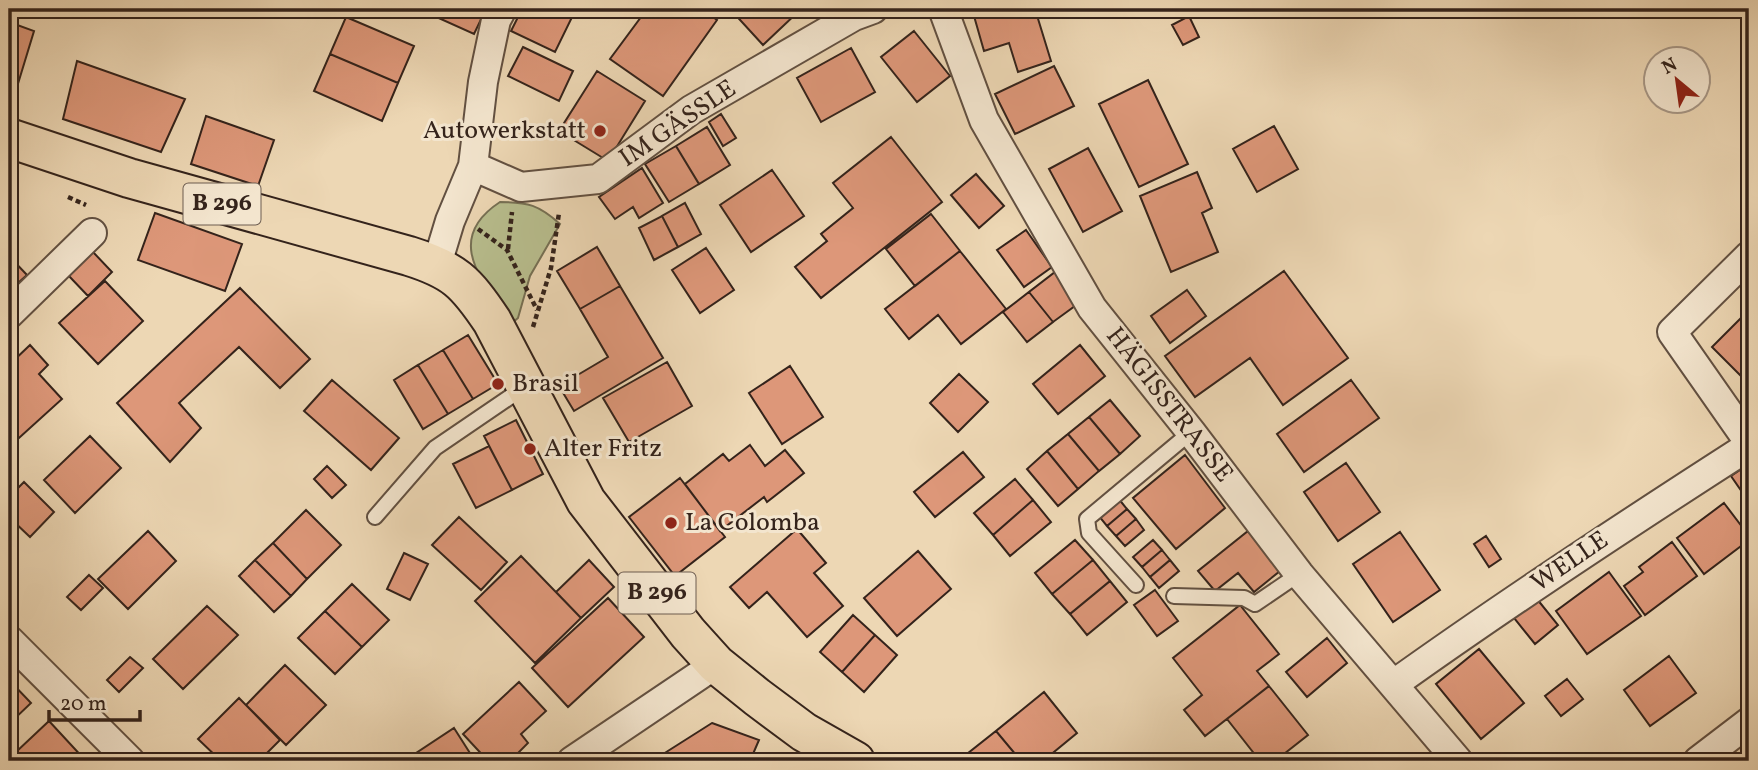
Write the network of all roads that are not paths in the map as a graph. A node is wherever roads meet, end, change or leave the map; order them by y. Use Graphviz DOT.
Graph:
graph roads {
  1 [pos="502,9"];
  2 [pos="873,9"];
  3 [pos="943,9"];
  4 [pos="9,138"];
  5 [pos="473,166"];
  6 [pos="92,233"];
  7 [pos="1749,256"];
  8 [pos="437,264"];
  9 [pos="9,314"];
  10 [pos="523,378"];
  11 [pos="1191,432"];
  12 [pos="1749,444"];
  13 [pos="374,517"];
  14 [pos="1299,574"];
  15 [pos="1136,585"];
  16 [pos="1174,596"];
  17 [pos="9,640"];
  18 [pos="716,664"];
  19 [pos="1394,684"];
  20 [pos="1749,722"];
  21 [pos="130,761"];
  22 [pos="572,761"];
  23 [pos="855,761"];
  24 [pos="1458,761"];
  25 [pos="1698,761"];
  1 -- 5 [label="street"];
  2 -- 5 [label="street, IM GÄSSLE"];
  3 -- 11 [label="street, HÄGISSTRASSE"];
  4 -- 8 [label="main road, B 296"];
  5 -- 8 [label="street"];
  6 -- 9 [label="street"];
  7 -- 12 [label="street, WELLE"];
  8 -- 10 [label="main road, B 296"];
  10 -- 13 [label="lane"];
  10 -- 18 [label="main road, B 296"];
  11 -- 14 [label="street, HÄGISSTRASSE"];
  11 -- 15 [label="lane"];
  12 -- 19 [label="street, WELLE"];
  14 -- 16 [label="lane"];
  14 -- 19 [label="street, HÄGISSTRASSE"];
  17 -- 21 [label="street"];
  18 -- 22 [label="street"];
  18 -- 23 [label="main road, B 296"];
  19 -- 24 [label="street, HÄGISSTRASSE"];
  20 -- 25 [label="street"];
}
